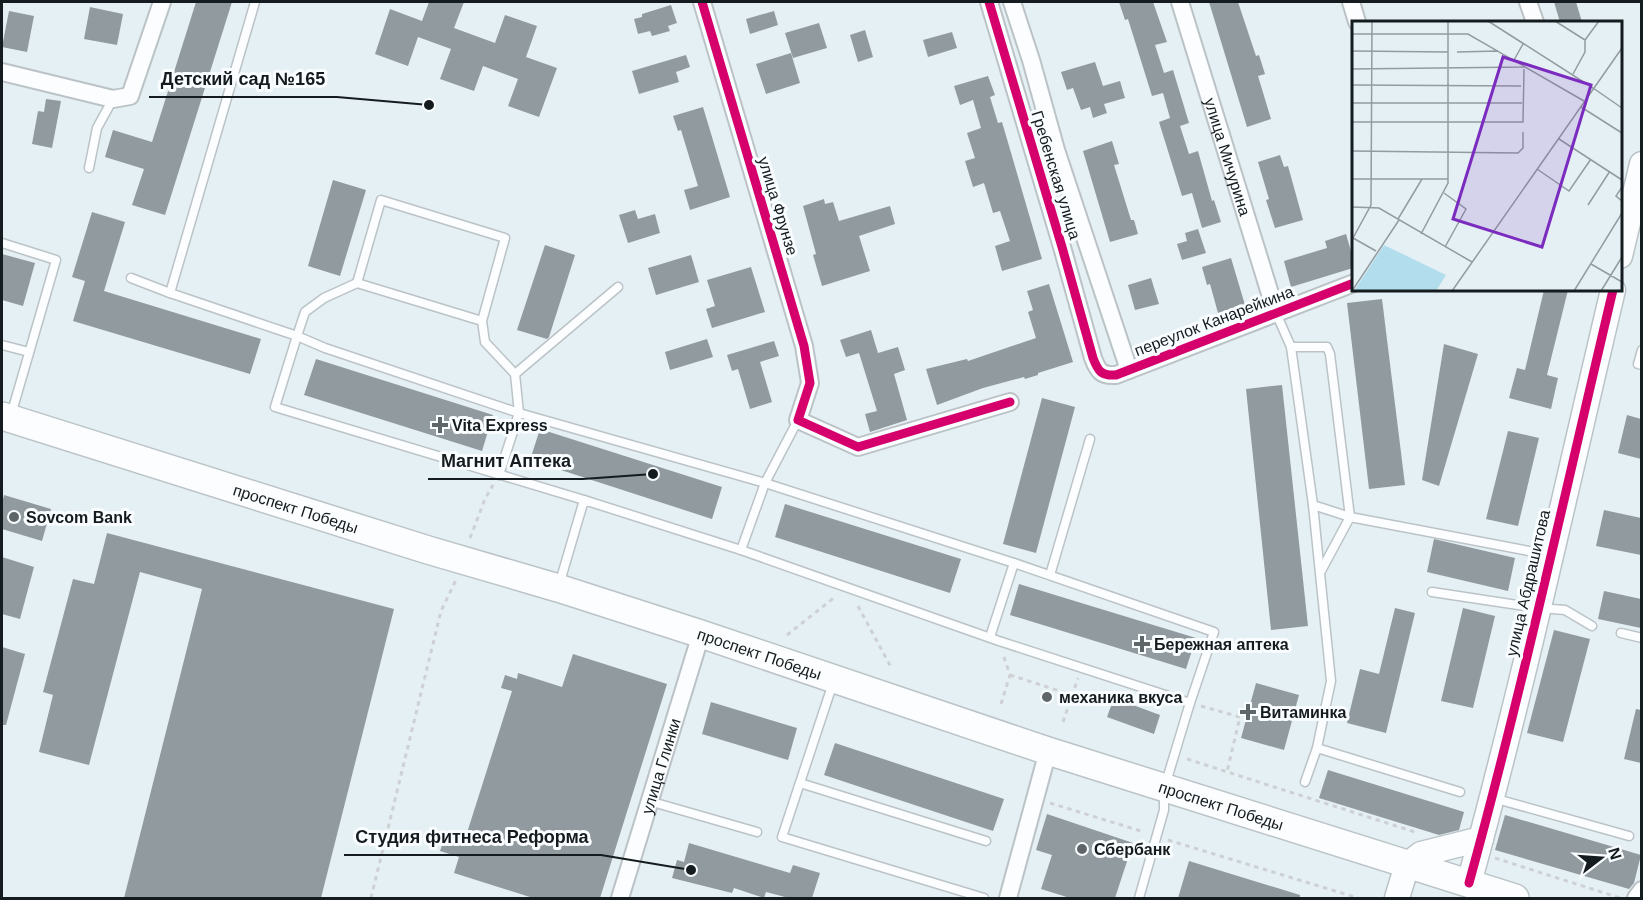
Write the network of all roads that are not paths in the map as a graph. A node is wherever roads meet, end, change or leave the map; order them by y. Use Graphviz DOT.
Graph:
graph roads {
  1 [pos="162,2"];
  2 [pos="255,2"];
  3 [pos="702,2"];
  4 [pos="989,2"];
  5 [pos="1012,2"];
  6 [pos="1180,2"];
  7 [pos="1351,2"];
  8 [pos="1528,2"];
  9 [pos="1357,21"];
  10 [pos="1535,21"];
  11 [pos="2,72"];
  12 [pos="113,99"];
  13 [pos="1641,164"];
  14 [pos="90,168"];
  15 [pos="1622,241"];
  16 [pos="2,243"];
  17 [pos="131,278"];
  18 [pos="357,283"];
  19 [pos="1352,283"];
  20 [pos="618,287"];
  21 [pos="1613,291"];
  22 [pos="170,293"];
  23 [pos="1276,313"];
  24 [pos="482,321"];
  25 [pos="297,336"];
  26 [pos="2,345"];
  27 [pos="1291,347"];
  28 [pos="1641,350"];
  29 [pos="29,352"];
  30 [pos="1093,358"];
  31 [pos="1641,364"];
  32 [pos="1129,370"];
  33 [pos="514,374"];
  34 [pos="1010,402"];
  35 [pos="519,413"];
  36 [pos="6,417"];
  37 [pos="798,420"];
  38 [pos="1090,439"];
  39 [pos="499,475"];
  40 [pos="765,483"];
  41 [pos="584,500"];
  42 [pos="1312,505"];
  43 [pos="1350,517"];
  44 [pos="741,550"];
  45 [pos="1550,555"];
  46 [pos="1014,563"];
  47 [pos="1320,572"];
  48 [pos="1050,574"];
  49 [pos="558,588"];
  50 [pos="1432,592"];
  51 [pos="1538,608"];
  52 [pos="1592,626"];
  53 [pos="1622,633"];
  54 [pos="701,634"];
  55 [pos="1641,638"];
  56 [pos="994,639"];
  57 [pos="834,680"];
  58 [pos="1190,703"];
  59 [pos="1317,748"];
  60 [pos="1048,751"];
  61 [pos="1305,782"];
  62 [pos="800,783"];
  63 [pos="1164,789"];
  64 [pos="1460,792"];
  65 [pos="1492,798"];
  66 [pos="649,801"];
  67 [pos="758,832"];
  68 [pos="1629,836"];
  69 [pos="986,841"];
  70 [pos="1479,846"];
  71 [pos="1407,865"];
  72 [pos="1468,883"];
  73 [pos="1641,890"];
  74 [pos="620,898"];
  75 [pos="984,898"];
  76 [pos="1008,898"];
  77 [pos="1139,898"];
  78 [pos="1397,898"];
  79 [pos="1515,898"];
  80 [pos="1636,898"];
  1 -- 12 [label="street"];
  2 -- 22 [label="lane"];
  3 -- 37 [label="street, улица Фрунзе"];
  4 -- 30 [label="street, Гребенская улица"];
  5 -- 32 [label="street, Гребенская улица"];
  6 -- 23 [label="street, улица Мичурина"];
  7 -- 9 [label="street"];
  8 -- 10 [label="street"];
  11 -- 12 [label="street"];
  12 -- 14 [label="lane"];
  13 -- 15 [label="street"];
  16 -- 29 [label="lane"];
  17 -- 22 [label="lane"];
  18 -- 24 [label="lane"];
  18 -- 24 [label="lane"];
  18 -- 25 [label="lane"];
  19 -- 23 [label="street, переулок Канарейкина"];
  20 -- 33 [label="lane"];
  21 -- 45 [label="street, улица Абдрашитова"];
  22 -- 25 [label="lane"];
  23 -- 27 [label="lane"];
  23 -- 32 [label="street, переулок Канарейкина"];
  24 -- 33 [label="lane"];
  25 -- 35 [label="lane"];
  25 -- 39 [label="lane"];
  26 -- 29 [label="lane"];
  27 -- 42 [label="lane"];
  27 -- 43 [label="lane"];
  28 -- 31 [label="lane"];
  29 -- 36 [label="lane"];
  30 -- 32 [label="street, переулок Канарейкина"];
  33 -- 35 [label="lane"];
  34 -- 37 [label="street"];
  35 -- 39 [label="lane"];
  35 -- 40 [label="lane"];
  36 -- 49 [label="main road, проспект Победы"];
  37 -- 40 [label="lane"];
  38 -- 48 [label="lane"];
  39 -- 41 [label="lane"];
  40 -- 44 [label="lane"];
  40 -- 46 [label="lane"];
  41 -- 44 [label="lane"];
  41 -- 49 [label="lane"];
  42 -- 43 [label="lane"];
  42 -- 47 [label="lane"];
  43 -- 45 [label="lane"];
  43 -- 47 [label="lane"];
  44 -- 56 [label="lane"];
  45 -- 51 [label="street, улица Абдрашитова"];
  46 -- 48 [label="lane"];
  46 -- 56 [label="lane"];
  47 -- 59 [label="lane"];
  48 -- 58 [label="lane"];
  49 -- 54 [label="main road, проспект Победы"];
  50 -- 51 [label="lane"];
  51 -- 52 [label="lane"];
  51 -- 65 [label="street, улица Абдрашитова"];
  53 -- 55 [label="lane"];
  54 -- 57 [label="main road, проспект Победы"];
  54 -- 66 [label="street, улица Глинки"];
  56 -- 58 [label="lane"];
  57 -- 60 [label="main road, проспект Победы"];
  57 -- 62 [label="lane"];
  58 -- 63 [label="lane"];
  59 -- 61 [label="lane"];
  59 -- 64 [label="lane"];
  60 -- 63 [label="main road, проспект Победы"];
  60 -- 76 [label="street"];
  62 -- 69 [label="lane"];
  62 -- 75 [label="lane"];
  63 -- 71 [label="main road, проспект Победы"];
  63 -- 77 [label="lane"];
  65 -- 68 [label="lane"];
  65 -- 70 [label="street, улица Абдрашитова"];
  66 -- 67 [label="lane"];
  66 -- 74 [label="street, улица Глинки"];
  70 -- 71 [label="street"];
  70 -- 72 [label="street, улица Абдрашитова"];
  71 -- 72 [label="main road, проспект Победы"];
  71 -- 78 [label="street"];
  72 -- 79 [label="main road, проспект Победы"];
  73 -- 80 [label="street"];
}
